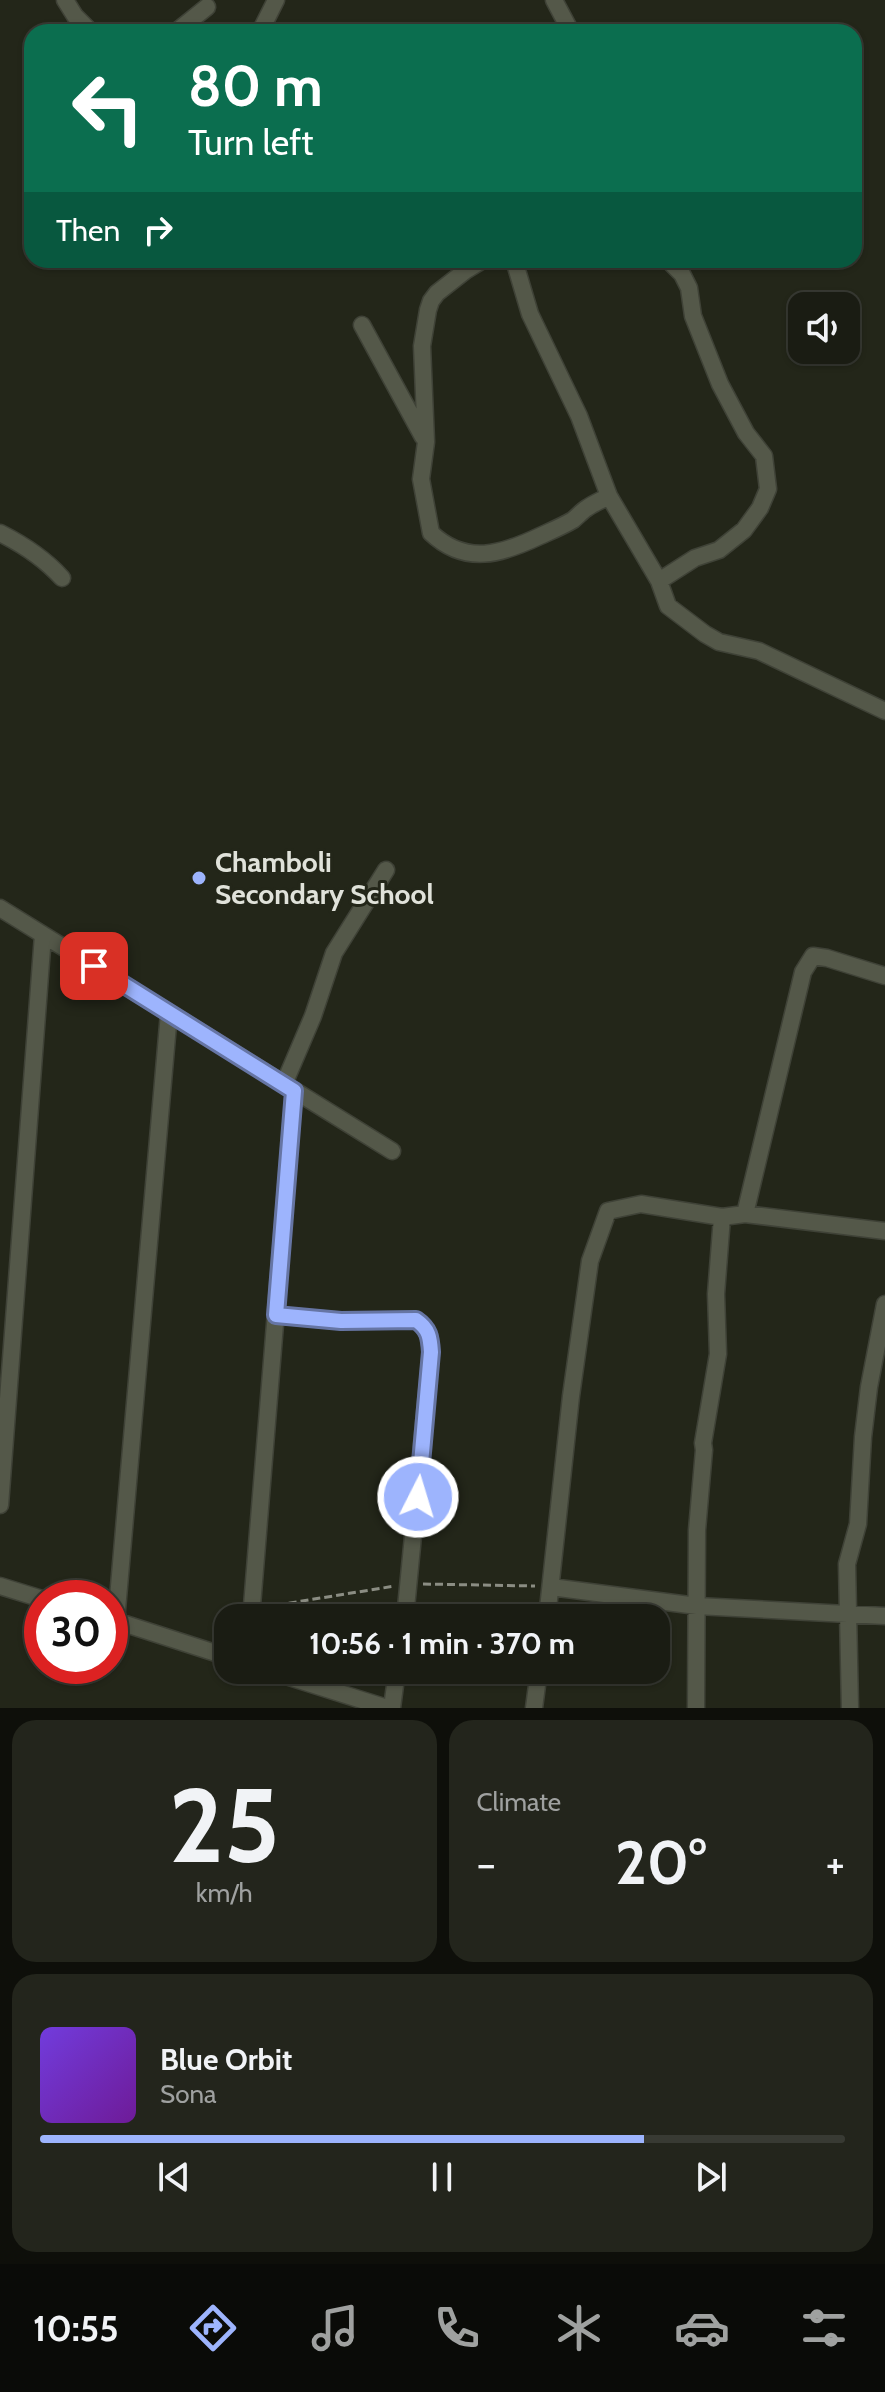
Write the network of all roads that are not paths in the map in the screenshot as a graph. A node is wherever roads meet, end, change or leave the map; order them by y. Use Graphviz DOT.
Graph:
graph roads {
  1 [pos="65,0"];
  2 [pos="276,0"];
  3 [pos="554,0"];
  4 [pos="207,7"];
  5 [pos="83,24"];
  6 [pos="186,24"];
  7 [pos="264,24"];
  8 [pos="567,24"];
  9 [pos="470,268"];
  10 [pos="516,268"];
  11 [pos="676,268"];
  12 [pos="362,325"];
  13 [pos="426,442"];
  14 [pos="609,496"];
  15 [pos="0,533"];
  16 [pos="62,578"];
  17 [pos="659,581"];
  18 [pos="885,711"];
  19 [pos="386,870"];
  20 [pos="0,908"];
  21 [pos="43,935"];
  22 [pos="885,976"];
  23 [pos="169,1013"];
  24 [pos="289,1088"];
  25 [pos="392,1151"];
  26 [pos="745,1214"];
  27 [pos="722,1217"];
  28 [pos="885,1231"];
  29 [pos="885,1304"];
  30 [pos="276,1315"];
  31 [pos="0,1505"];
  32 [pos="117,1580"];
  33 [pos="0,1586"];
  34 [pos="551,1587"];
  35 [pos="24,1593"];
  36 [pos="252,1604"];
  37 [pos="406,1604"];
  38 [pos="549,1604"];
  39 [pos="697,1606"];
  40 [pos="848,1614"];
  41 [pos="885,1616"];
  42 [pos="128,1625"];
  43 [pos="214,1652"];
  44 [pos="312,1684"];
  45 [pos="394,1684"];
  46 [pos="537,1684"];
  47 [pos="389,1708"];
  48 [pos="534,1708"];
  49 [pos="696,1708"];
  50 [pos="850,1708"];
  1 -- 5 [label="street"];
  2 -- 7 [label="street"];
  3 -- 8 [label="street"];
  4 -- 6 [label="street"];
  9 -- 13 [label="street"];
  10 -- 14 [label="street"];
  11 -- 17 [label="street"];
  12 -- 13 [label="street"];
  13 -- 14 [label="street"];
  14 -- 17 [label="street"];
  15 -- 16 [label="street"];
  17 -- 18 [label="street"];
  19 -- 24 [label="street"];
  20 -- 21 [label="street"];
  21 -- 23 [label="street"];
  21 -- 31 [label="street"];
  22 -- 26 [label="street"];
  23 -- 24 [label="street"];
  23 -- 32 [label="street"];
  24 -- 25 [label="street"];
  24 -- 30 [label="street"];
  26 -- 27 [label="street"];
  26 -- 28 [label="street"];
  27 -- 34 [label="street"];
  27 -- 39 [label="street"];
  29 -- 40 [label="street"];
  30 -- 36 [label="street"];
  30 -- 37 [label="street"];
  33 -- 35 [label="street"];
  34 -- 38 [label="street"];
  34 -- 39 [label="street"];
  39 -- 40 [label="street"];
  39 -- 49 [label="street"];
  40 -- 41 [label="street"];
  40 -- 50 [label="street"];
  42 -- 43 [label="street"];
  44 -- 47 [label="street"];
  45 -- 47 [label="street"];
  46 -- 48 [label="street"];
}
